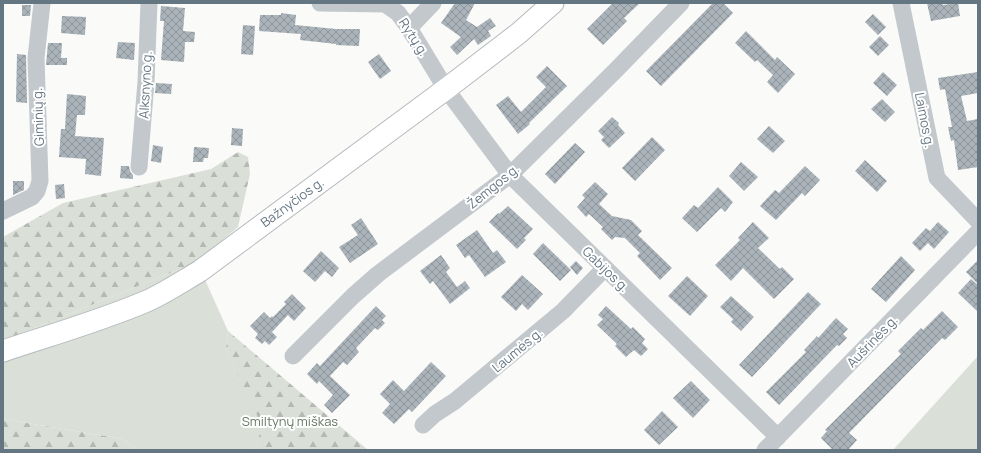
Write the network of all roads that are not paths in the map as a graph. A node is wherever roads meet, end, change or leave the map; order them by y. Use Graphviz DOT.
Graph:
graph roads {
  1 [pos="42,3"];
  2 [pos="149,3"];
  3 [pos="320,3"];
  4 [pos="385,3"];
  5 [pos="433,3"];
  6 [pos="553,3"];
  7 [pos="681,3"];
  8 [pos="901,3"];
  9 [pos="409,28"];
  10 [pos="446,89"];
  11 [pos="139,167"];
  12 [pos="510,175"];
  13 [pos="3,211"];
  14 [pos="978,221"];
  15 [pos="978,232"];
  16 [pos="605,268"];
  17 [pos="3,351"];
  18 [pos="293,356"];
  19 [pos="422,426"];
  20 [pos="778,437"];
  21 [pos="765,450"];
  1 -- 13 [label="street, Giminių g."];
  2 -- 11 [label="street, Alksnyno g."];
  3 -- 4 [label="street, Rytų g."];
  4 -- 9 [label="street, Rytų g."];
  5 -- 9 [label="street"];
  6 -- 10 [label="main road, Bažnyčios g."];
  7 -- 12 [label="street, Žemgos g."];
  8 -- 14 [label="street, Laimos g."];
  9 -- 10 [label="street, Rytų g."];
  10 -- 12 [label="street, Gabijos g."];
  10 -- 17 [label="main road, Bažnyčios g."];
  12 -- 16 [label="street, Gabijos g."];
  12 -- 18 [label="street, Žemgos g."];
  15 -- 20 [label="street, Aušrinės g."];
  16 -- 19 [label="street, Laumės g."];
  16 -- 20 [label="street, Gabijos g."];
  20 -- 21 [label="street, Aušrinės g."];
}
